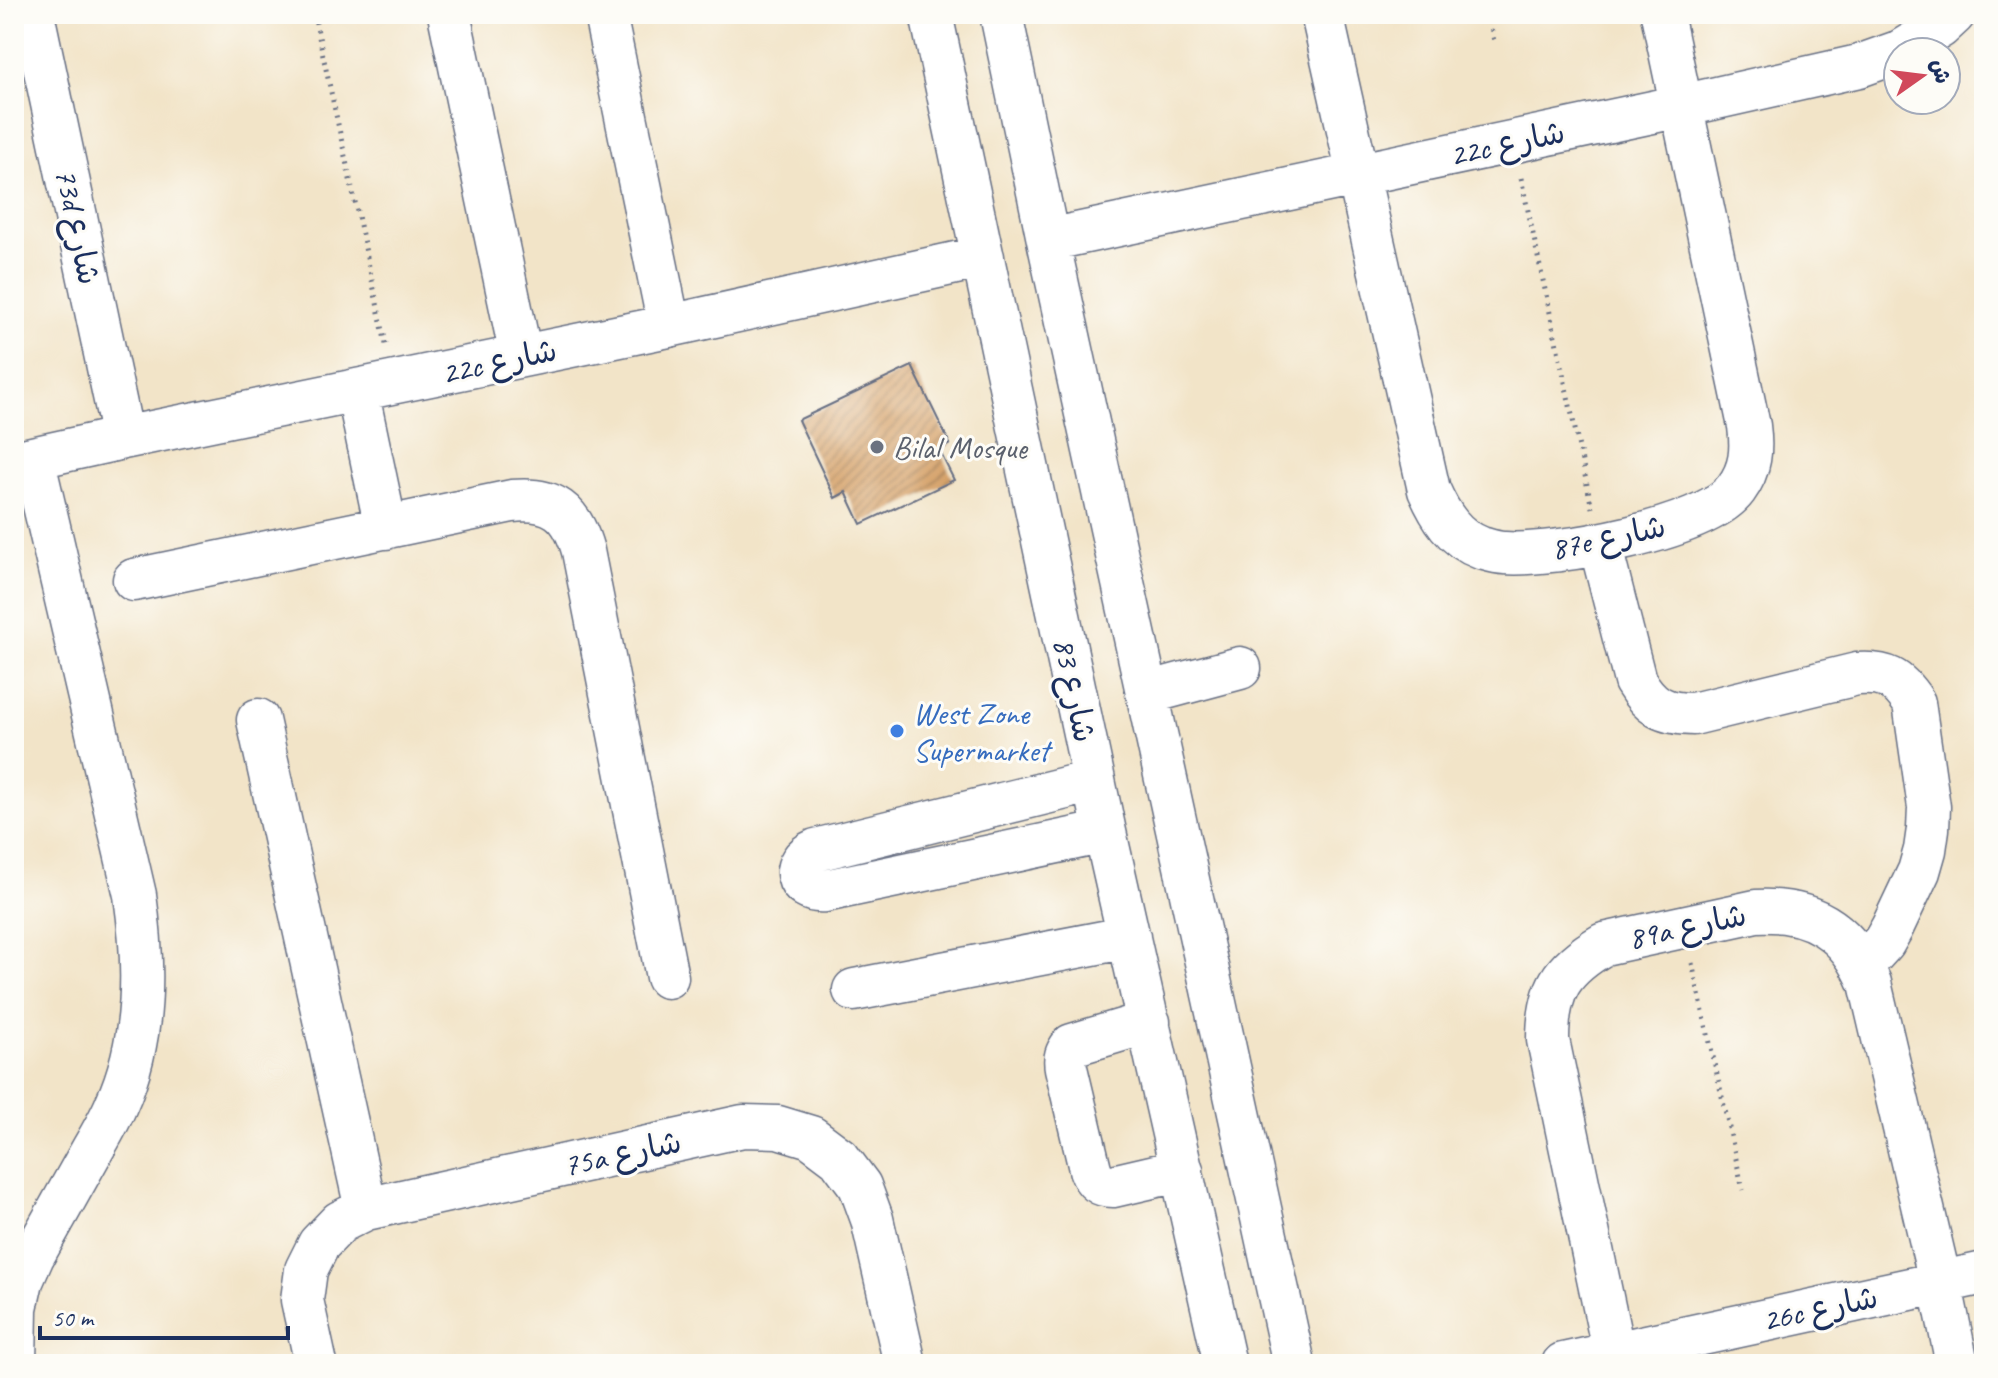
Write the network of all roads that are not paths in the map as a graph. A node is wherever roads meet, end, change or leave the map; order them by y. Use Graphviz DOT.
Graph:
graph roads {
  1 [pos="33,14"];
  2 [pos="449,14"];
  3 [pos="605,14"];
  4 [pos="931,14"];
  5 [pos="1001,14"];
  6 [pos="1322,14"];
  7 [pos="1662,14"];
  8 [pos="1954,14"];
  9 [pos="1681,106"];
  10 [pos="1357,175"];
  11 [pos="1048,240"];
  12 [pos="983,257"];
  13 [pos="669,326"];
  14 [pos="521,356"];
  15 [pos="376,386"];
  16 [pos="123,438"];
  17 [pos="23,460"];
  18 [pos="386,528"];
  19 [pos="1600,544"];
  20 [pos="134,580"];
  21 [pos="1240,668"];
  22 [pos="1147,693"];
  23 [pos="258,720"];
  24 [pos="1094,781"];
  25 [pos="1105,832"];
  26 [pos="1129,937"];
  27 [pos="1863,965"];
  28 [pos="667,977"];
  29 [pos="854,990"];
  30 [pos="1149,1022"];
  31 [pos="1182,1170"];
  32 [pos="366,1209"];
  33 [pos="1984,1273"];
  34 [pos="1940,1281"];
  35 [pos="1615,1358"];
  36 [pos="15,1364"];
  37 [pos="316,1364"];
  38 [pos="905,1364"];
  39 [pos="1225,1364"];
  40 [pos="1294,1364"];
  41 [pos="1563,1364"];
  42 [pos="1957,1364"];
  1 -- 16 [label="street, 73d شارع"];
  2 -- 14 [label="street"];
  3 -- 13 [label="street"];
  4 -- 12 [label="street, شارع 83"];
  5 -- 11 [label="street"];
  6 -- 10 [label="street, 87e شارع"];
  7 -- 9 [label="street, 87e شارع"];
  8 -- 9 [label="street, 22c شارع"];
  9 -- 10 [label="street, 22c شارع"];
  9 -- 19 [label="street, 87e شارع"];
  10 -- 11 [label="street, 22c شارع"];
  10 -- 19 [label="street, 87e شارع"];
  11 -- 22 [label="street"];
  12 -- 13 [label="street, 22c شارع"];
  12 -- 24 [label="street, شارع 83"];
  13 -- 14 [label="street, 22c شارع"];
  14 -- 15 [label="street, 22c شارع"];
  15 -- 16 [label="street, 22c شارع"];
  15 -- 18 [label="street"];
  16 -- 17 [label="street, 22c شارع"];
  17 -- 36 [label="street"];
  18 -- 20 [label="street"];
  18 -- 28 [label="street"];
  19 -- 27 [label="street"];
  21 -- 22 [label="street"];
  22 -- 40 [label="street"];
  23 -- 32 [label="street"];
  24 -- 25 [label="street, شارع 83"];
  24 -- 25 [label="street"];
  25 -- 26 [label="street, شارع 83"];
  26 -- 29 [label="street"];
  26 -- 30 [label="street, شارع 83"];
  27 -- 34 [label="street, 89a شارع"];
  27 -- 35 [label="street, 89a شارع"];
  30 -- 31 [label="street, شارع 83"];
  30 -- 31 [label="street"];
  31 -- 39 [label="street, شارع 83"];
  32 -- 37 [label="street, 75a شارع"];
  32 -- 38 [label="street, 75a شارع"];
  33 -- 34 [label="street, 26c شارع"];
  34 -- 35 [label="street, 26c شارع"];
  34 -- 42 [label="street, 89a شارع"];
  35 -- 41 [label="street, 26c شارع"];
}
